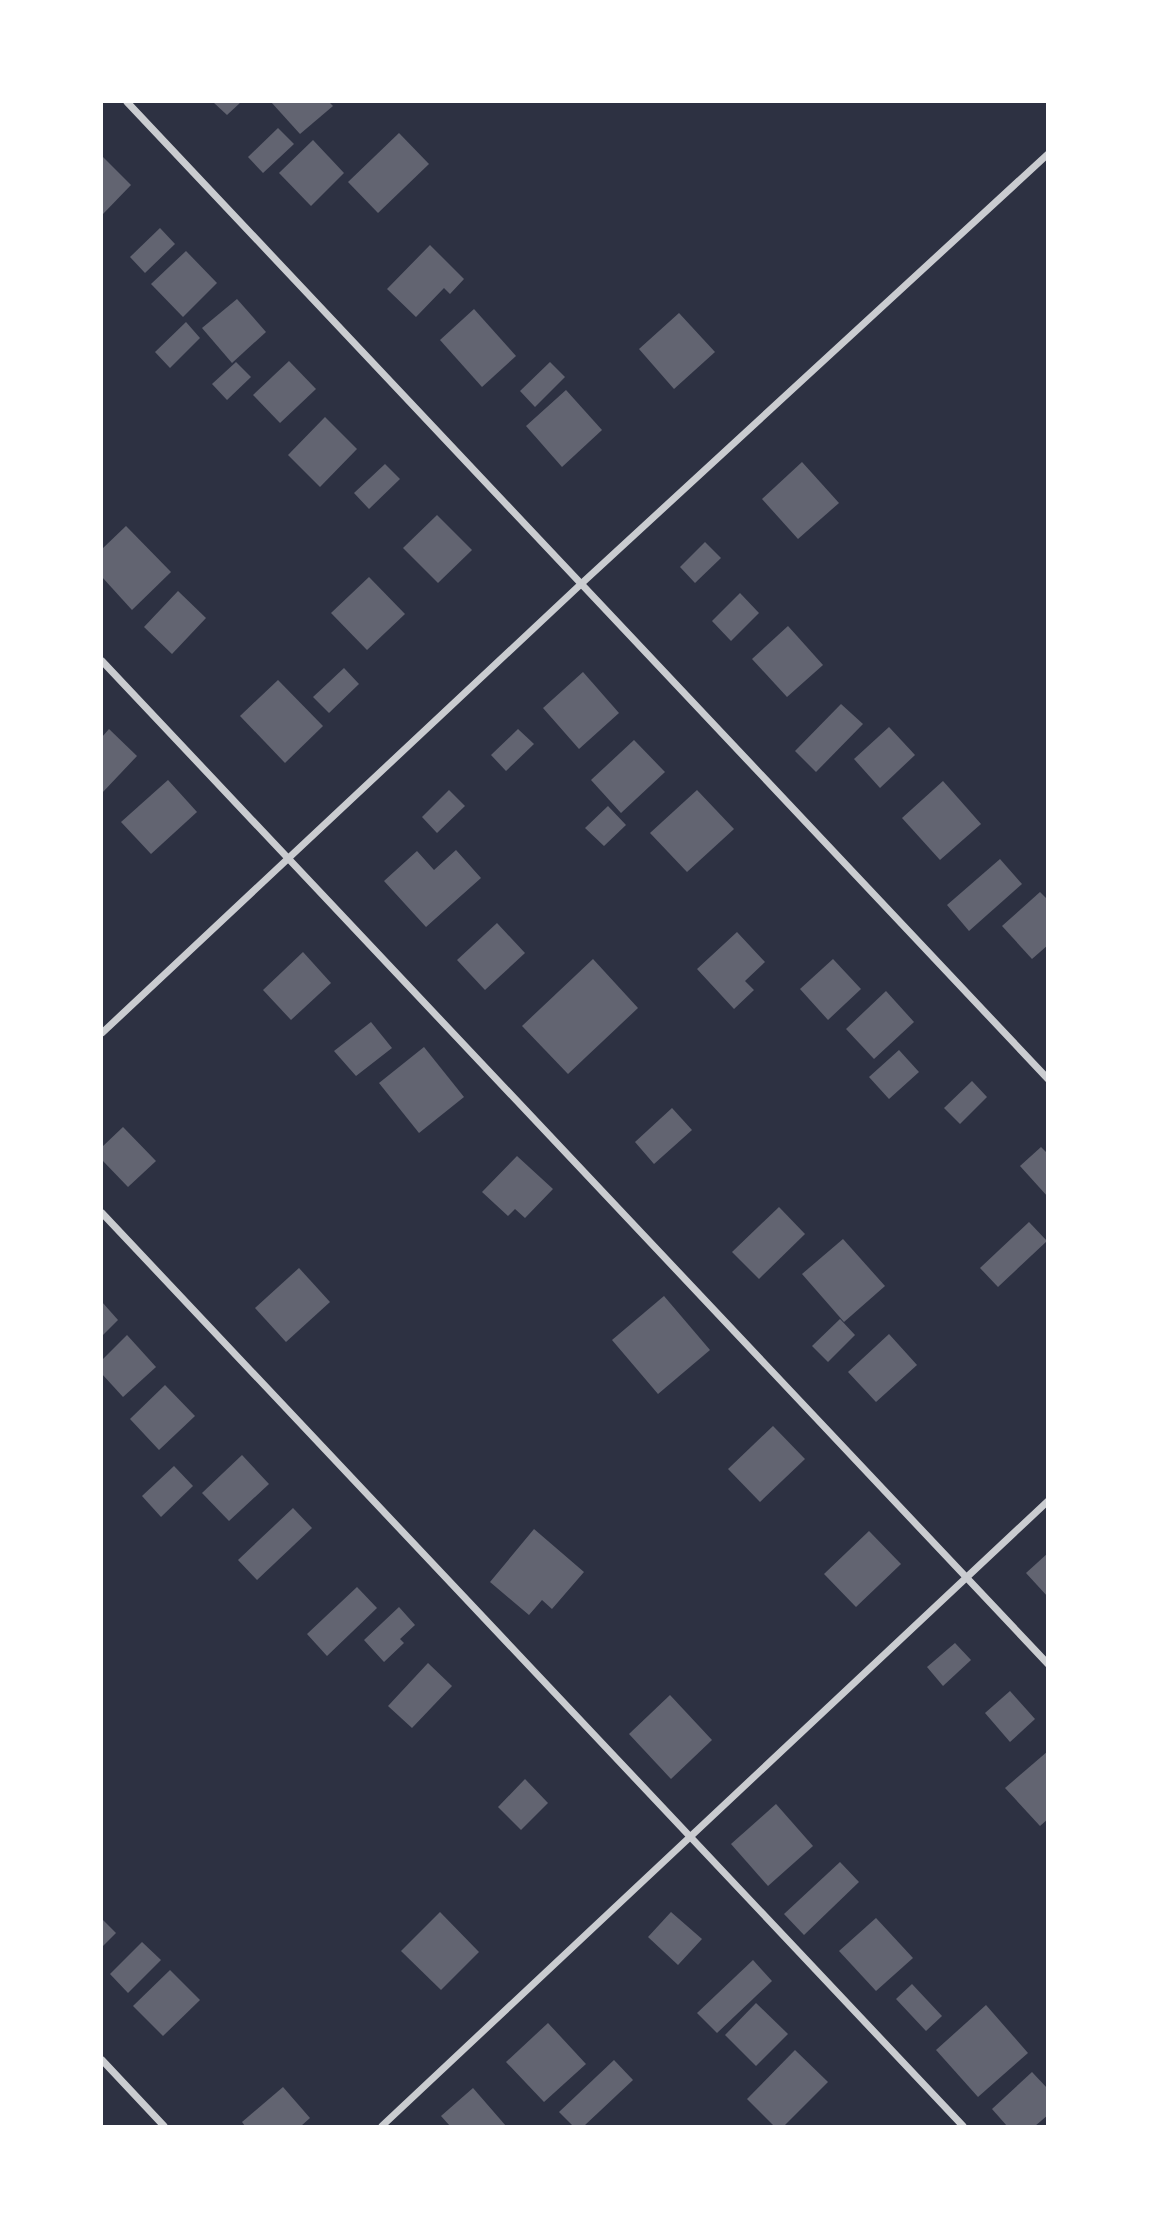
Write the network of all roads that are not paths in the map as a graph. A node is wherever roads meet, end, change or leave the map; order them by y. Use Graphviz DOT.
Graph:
graph roads {
  1 [pos="127,102"];
  2 [pos="1048,154"];
  3 [pos="581,584"];
  4 [pos="102,662"];
  5 [pos="288,859"];
  6 [pos="102,1033"];
  7 [pos="1048,1079"];
  8 [pos="102,1213"];
  9 [pos="1048,1501"];
  10 [pos="966,1577"];
  11 [pos="1048,1664"];
  12 [pos="690,1837"];
  13 [pos="102,2060"];
  14 [pos="164,2126"];
  15 [pos="382,2126"];
  16 [pos="963,2126"];
  1 -- 3 [label="street"];
  2 -- 3 [label="street"];
  3 -- 5 [label="street"];
  3 -- 7 [label="street"];
  4 -- 5 [label="street"];
  5 -- 6 [label="street"];
  5 -- 10 [label="street"];
  8 -- 12 [label="street"];
  9 -- 10 [label="street"];
  10 -- 11 [label="street"];
  10 -- 12 [label="street"];
  12 -- 15 [label="street"];
  12 -- 16 [label="street"];
  13 -- 14 [label="street"];
}
